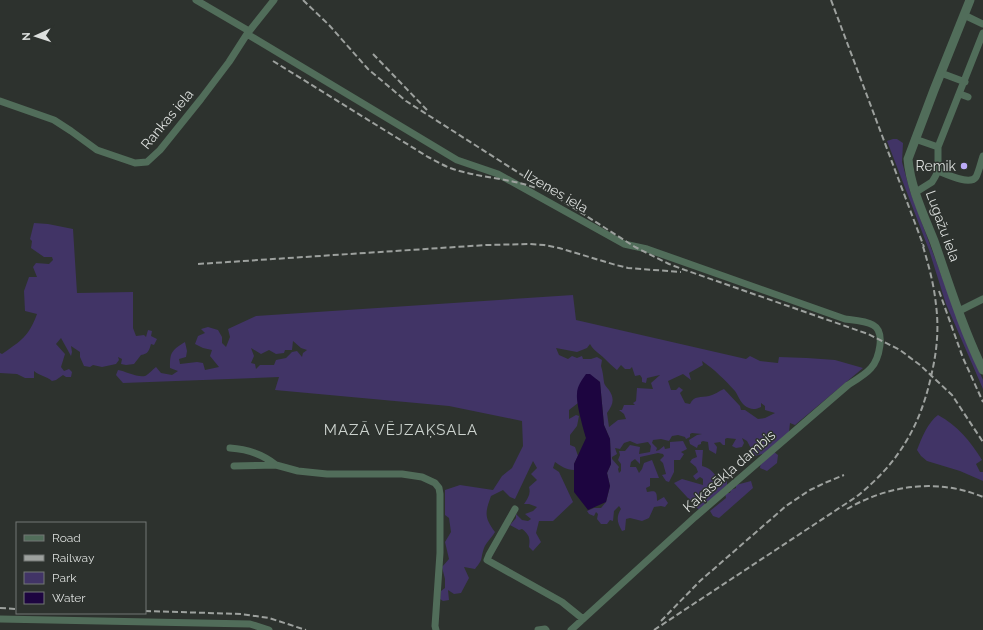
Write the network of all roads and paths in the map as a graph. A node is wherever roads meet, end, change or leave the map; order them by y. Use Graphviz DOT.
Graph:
graph roads {
  1 [pos="196,0"];
  2 [pos="274,0"];
  3 [pos="970,0"];
  4 [pos="964,15"];
  5 [pos="983,24"];
  6 [pos="248,33"];
  7 [pos="983,33"];
  8 [pos="941,73"];
  9 [pos="965,82"];
  10 [pos="960,94"];
  11 [pos="968,97"];
  12 [pos="0,101"];
  13 [pos="915,139"];
  14 [pos="938,147"];
  15 [pos="983,156"];
  16 [pos="938,171"];
  17 [pos="916,192"];
  18 [pos="983,299"];
  19 [pos="959,311"];
  20 [pos="872,325"];
  21 [pos="983,370"];
  22 [pos="230,448"];
  23 [pos="276,464"];
  24 [pos="234,466"];
  25 [pos="515,509"];
  26 [pos="0,619"];
  27 [pos="583,619"];
  28 [pos="270,630"];
  29 [pos="436,630"];
  30 [pos="538,630"];
  31 [pos="546,630"];
  32 [pos="571,630"];
  1 -- 6 [label="street, Ilzenes iela"];
  2 -- 6 [label="street, Rankas iela"];
  3 -- 4 [label="street, Lugažu iela"];
  4 -- 5 [label="street"];
  4 -- 8 [label="street, Lugažu iela"];
  6 -- 12 [label="street, Rankas iela"];
  6 -- 20 [label="street, Ilzenes iela"];
  7 -- 9 [label="street"];
  8 -- 9 [label="street"];
  8 -- 13 [label="street, Lugažu iela"];
  9 -- 10 [label="street"];
  10 -- 11 [label="street"];
  10 -- 14 [label="street"];
  13 -- 14 [label="street"];
  13 -- 17 [label="street, Lugažu iela"];
  14 -- 16 [label="street"];
  15 -- 16 [label="street"];
  16 -- 17 [label="street"];
  17 -- 19 [label="street, Lugažu iela"];
  18 -- 19 [label="street"];
  19 -- 21 [label="street, Lugažu iela"];
  20 -- 27 [label="street, Kaķasēkļa dambis"];
  22 -- 23 [label="street"];
  23 -- 24 [label="street"];
  23 -- 29 [label="street"];
  25 -- 27 [label="street"];
  26 -- 28 [label="street"];
  27 -- 32 [label="street, Kaķasēkļa dambis"];
  30 -- 31 [label="street"];
}
